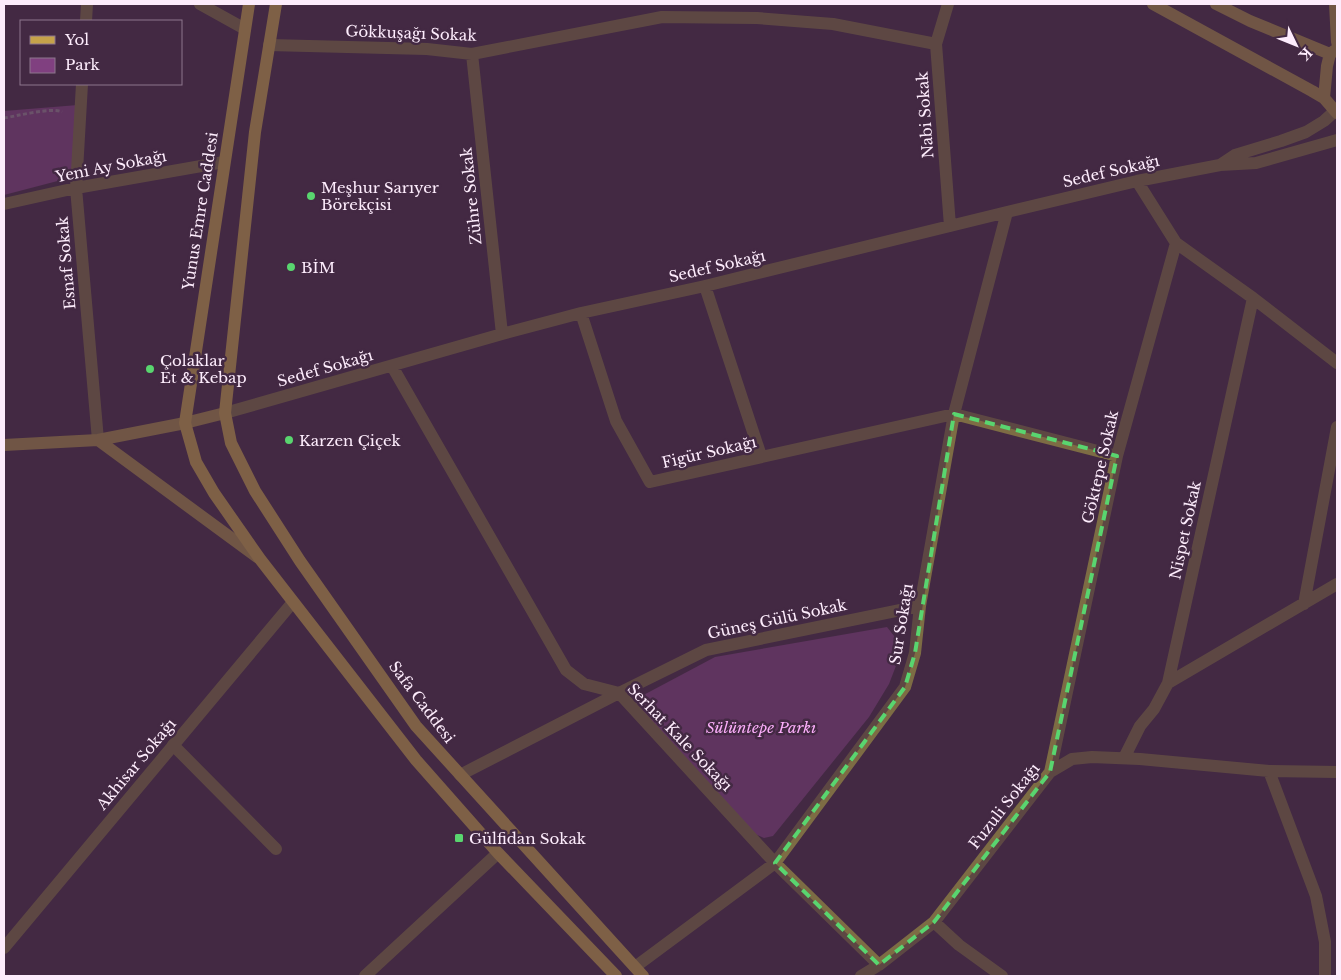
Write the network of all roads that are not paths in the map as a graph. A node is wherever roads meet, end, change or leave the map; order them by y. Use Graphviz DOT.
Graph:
graph roads {
  1 [pos="87,4"];
  2 [pos="200,4"];
  3 [pos="249,4"];
  4 [pos="276,4"];
  5 [pos="948,4"];
  6 [pos="1153,4"];
  7 [pos="1216,4"];
  8 [pos="1335,4"];
  9 [pos="86,20"];
  10 [pos="245,29"];
  11 [pos="1337,42"];
  12 [pos="936,44"];
  13 [pos="269,45"];
  14 [pos="1334,52"];
  15 [pos="472,54"];
  16 [pos="82,85"];
  17 [pos="1324,98"];
  18 [pos="1336,112"];
  19 [pos="1337,140"];
  20 [pos="224,162"];
  21 [pos="1220,165"];
  22 [pos="1137,181"];
  23 [pos="76,188"];
  24 [pos="4,204"];
  25 [pos="1007,212"];
  26 [pos="950,226"];
  27 [pos="1176,243"];
  28 [pos="705,286"];
  29 [pos="1253,298"];
  30 [pos="581,314"];
  31 [pos="502,334"];
  32 [pos="1337,364"];
  33 [pos="392,366"];
  34 [pos="225,413"];
  35 [pos="954,414"];
  36 [pos="185,423"];
  37 [pos="1337,427"];
  38 [pos="98,440"];
  39 [pos="4,445"];
  40 [pos="761,456"];
  41 [pos="1117,456"];
  42 [pos="260,559"];
  43 [pos="1337,584"];
  44 [pos="292,602"];
  45 [pos="1304,604"];
  46 [pos="920,606"];
  47 [pos="1168,683"];
  48 [pos="619,693"];
  49 [pos="173,745"];
  50 [pos="1124,758"];
  51 [pos="1269,771"];
  52 [pos="1050,772"];
  53 [pos="1337,772"];
  54 [pos="460,776"];
  55 [pos="276,849"];
  56 [pos="498,852"];
  57 [pos="775,863"];
  58 [pos="934,922"];
  59 [pos="4,948"];
  60 [pos="879,965"];
  61 [pos="639,972"];
  62 [pos="365,976"];
  63 [pos="616,976"];
  64 [pos="861,976"];
  65 [pos="1002,976"];
  66 [pos="1325,976"];
  1 -- 9 [label="street"];
  2 -- 10 [label="street"];
  3 -- 10 [label="main road, Yunus Emre Caddesi"];
  4 -- 13 [label="main road"];
  5 -- 12 [label="street, Nabi Sokak"];
  6 -- 17 [label="street"];
  7 -- 14 [label="street"];
  8 -- 11 [label="street"];
  10 -- 20 [label="main road, Yunus Emre Caddesi"];
  12 -- 15 [label="street, Gökkuşağı Sokak"];
  12 -- 26 [label="street, Nabi Sokak"];
  13 -- 15 [label="street, Gökkuşağı Sokak"];
  13 -- 34 [label="main road"];
  14 -- 17 [label="street"];
  15 -- 31 [label="street, Zühre Sokak"];
  16 -- 23 [label="street, Esnaf Sokak"];
  17 -- 18 [label="street"];
  18 -- 21 [label="street"];
  19 -- 21 [label="street"];
  20 -- 23 [label="street, Yeni Ay Sokağı"];
  20 -- 36 [label="main road, Yunus Emre Caddesi"];
  21 -- 22 [label="street, Sedef Sokağı"];
  22 -- 25 [label="street, Sedef Sokağı"];
  22 -- 27 [label="street"];
  23 -- 24 [label="street, Yeni Ay Sokağı"];
  23 -- 38 [label="street, Esnaf Sokak"];
  25 -- 26 [label="street, Sedef Sokağı"];
  25 -- 35 [label="street, Sur Sokağı"];
  26 -- 28 [label="street, Sedef Sokağı"];
  27 -- 29 [label="street"];
  27 -- 41 [label="street, Göktepe Sokak"];
  28 -- 30 [label="street, Sedef Sokağı"];
  28 -- 40 [label="street"];
  29 -- 32 [label="street"];
  29 -- 47 [label="street, Nispet Sokak"];
  30 -- 31 [label="street, Sedef Sokağı"];
  30 -- 40 [label="street, Figür Sokağı"];
  31 -- 33 [label="street, Sedef Sokağı"];
  33 -- 34 [label="street, Sedef Sokağı"];
  33 -- 48 [label="street, Serhat Kale Sokağı"];
  34 -- 36 [label="street"];
  34 -- 54 [label="main road, Safa Caddesi"];
  35 -- 40 [label="street, Figür Sokağı"];
  35 -- 41 [label="street"];
  35 -- 46 [label="street, Sur Sokağı"];
  36 -- 38 [label="street"];
  36 -- 42 [label="main road"];
  37 -- 45 [label="street"];
  38 -- 39 [label="street"];
  38 -- 42 [label="street"];
  41 -- 52 [label="street, Göktepe Sokak"];
  42 -- 44 [label="main road"];
  43 -- 45 [label="street"];
  44 -- 49 [label="street, Akhisar Sokağı"];
  44 -- 56 [label="main road"];
  45 -- 47 [label="street"];
  46 -- 48 [label="street, Güneş Gülü Sokak"];
  46 -- 57 [label="street, Sur Sokağı"];
  47 -- 50 [label="street, Nispet Sokak"];
  48 -- 54 [label="street, Güneş Gülü Sokak"];
  48 -- 57 [label="street, Serhat Kale Sokağı"];
  49 -- 55 [label="street"];
  49 -- 59 [label="street, Akhisar Sokağı"];
  50 -- 51 [label="street, Fuzuli Sokağı"];
  50 -- 52 [label="street, Fuzuli Sokağı"];
  51 -- 53 [label="street, Fuzuli Sokağı"];
  51 -- 66 [label="street"];
  52 -- 58 [label="street, Fuzuli Sokağı"];
  54 -- 61 [label="main road, Safa Caddesi"];
  56 -- 62 [label="street"];
  56 -- 63 [label="main road"];
  57 -- 60 [label="street, Serhat Kale Sokağı"];
  57 -- 61 [label="street, Sur Sokağı"];
  58 -- 60 [label="street, Fuzuli Sokağı"];
  58 -- 65 [label="street"];
  60 -- 64 [label="street, Fuzuli Sokağı"];
}
